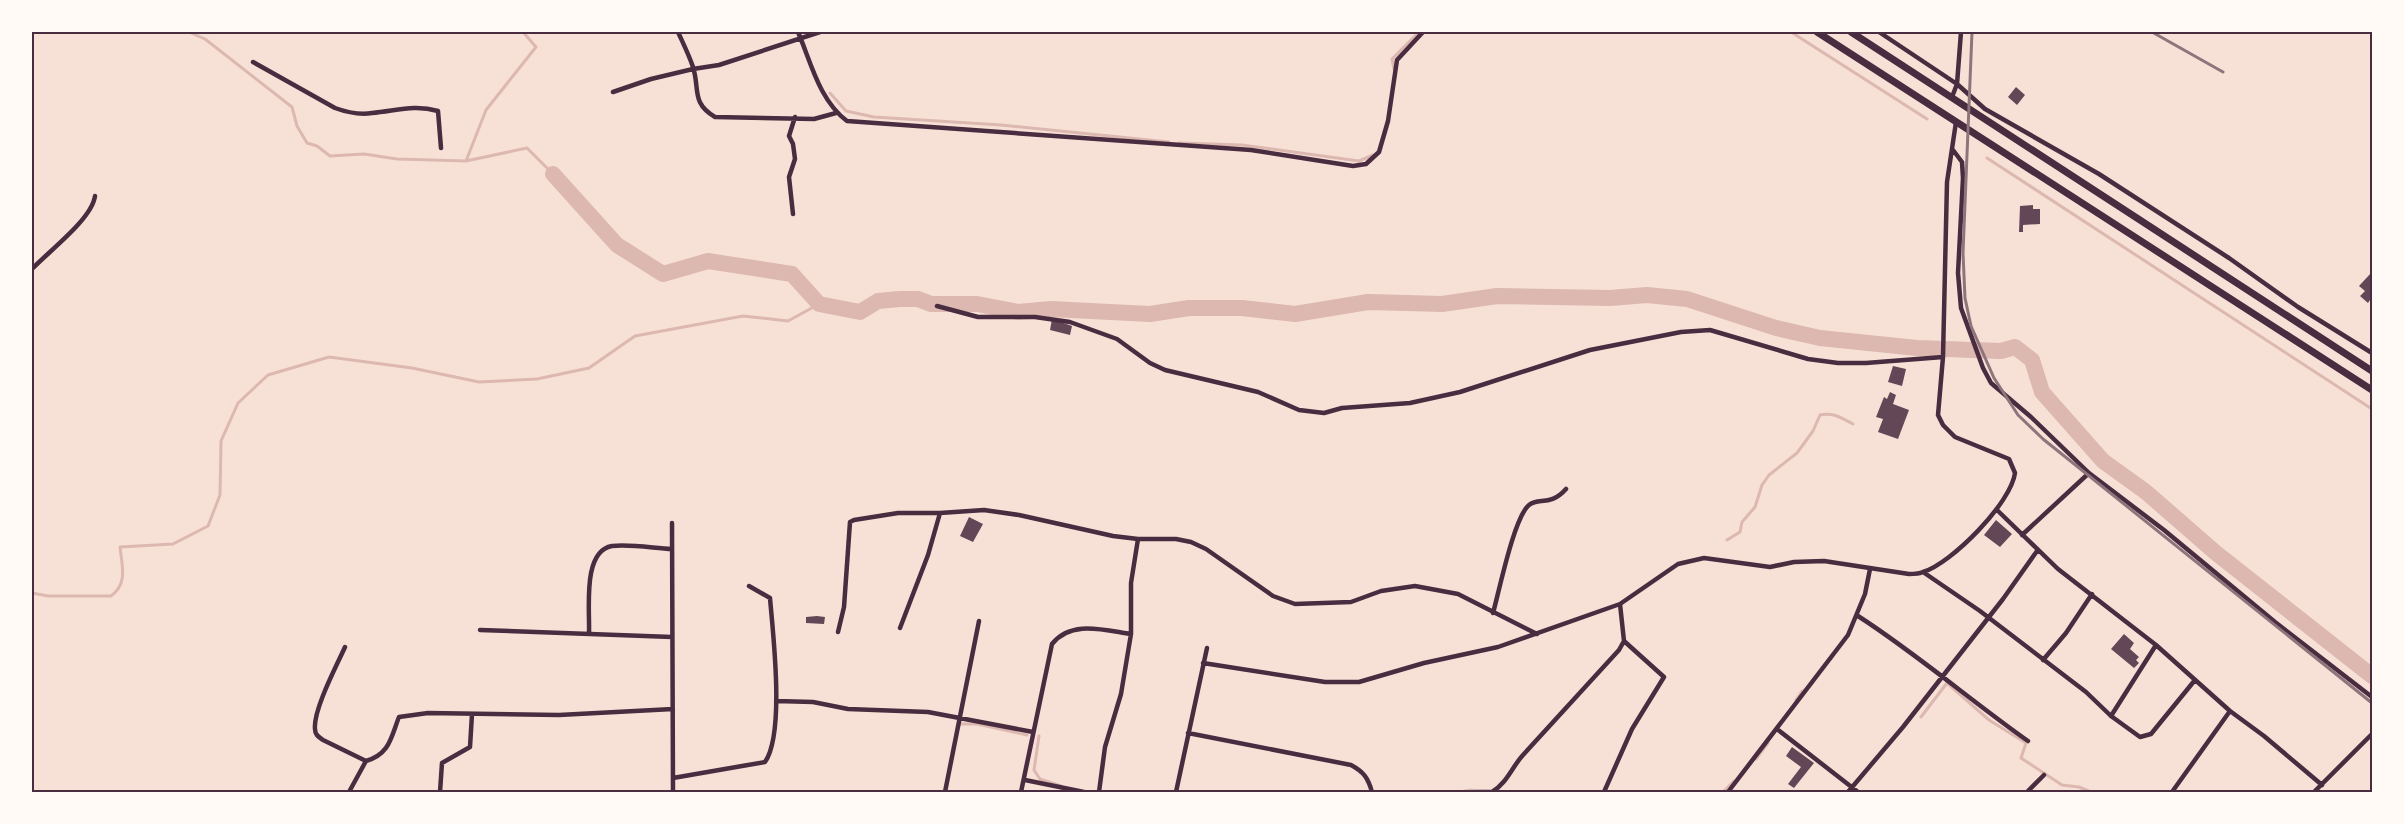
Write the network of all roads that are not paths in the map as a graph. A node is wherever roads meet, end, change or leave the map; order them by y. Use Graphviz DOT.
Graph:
graph roads {
  1 [pos="678,32"];
  2 [pos="820,32"];
  3 [pos="1423,32"];
  4 [pos="1817,32"];
  5 [pos="1851,32"];
  6 [pos="1879,32"];
  7 [pos="1961,32"];
  8 [pos="799,34"];
  9 [pos="253,62"];
  10 [pos="693,69"];
  11 [pos="1957,84"];
  12 [pos="614,92"];
  13 [pos="1952,97"];
  14 [pos="837,113"];
  15 [pos="795,117"];
  16 [pos="1956,122"];
  17 [pos="441,148"];
  18 [pos="1953,150"];
  19 [pos="95,196"];
  20 [pos="793,214"];
  21 [pos="32,269"];
  22 [pos="937,306"];
  23 [pos="2373,352"];
  24 [pos="1943,355"];
  25 [pos="2373,371"];
  26 [pos="2373,390"];
  27 [pos="2088,473"];
  28 [pos="1566,489"];
  29 [pos="1997,510"];
  30 [pos="940,513"];
  31 [pos="672,523"];
  32 [pos="2022,535"];
  33 [pos="1138,539"];
  34 [pos="672,549"];
  35 [pos="2037,551"];
  36 [pos="1870,569"];
  37 [pos="1923,572"];
  38 [pos="749,586"];
  39 [pos="2092,594"];
  40 [pos="1620,604"];
  41 [pos="1494,613"];
  42 [pos="1858,616"];
  43 [pos="1988,618"];
  44 [pos="979,621"];
  45 [pos="900,628"];
  46 [pos="480,630"];
  47 [pos="838,632"];
  48 [pos="589,633"];
  49 [pos="1537,633"];
  50 [pos="1131,634"];
  51 [pos="672,637"];
  52 [pos="1624,641"];
  53 [pos="2156,645"];
  54 [pos="345,647"];
  55 [pos="1207,648"];
  56 [pos="2043,660"];
  57 [pos="1203,663"];
  58 [pos="1943,676"];
  59 [pos="2196,680"];
  60 [pos="2373,697"];
  61 [pos="776,701"];
  62 [pos="673,709"];
  63 [pos="2230,711"];
  64 [pos="472,714"];
  65 [pos="2111,716"];
  66 [pos="960,719"];
  67 [pos="1777,729"];
  68 [pos="1033,732"];
  69 [pos="1188,733"];
  70 [pos="2373,734"];
  71 [pos="2028,741"];
  72 [pos="366,760"];
  73 [pos="2044,775"];
  74 [pos="673,778"];
  75 [pos="1025,780"];
  76 [pos="2322,785"];
  77 [pos="1850,790"];
  78 [pos="349,792"];
  79 [pos="440,792"];
  80 [pos="673,792"];
  81 [pos="945,792"];
  82 [pos="1021,792"];
  83 [pos="1084,792"];
  84 [pos="1099,792"];
  85 [pos="1176,792"];
  86 [pos="1372,792"];
  87 [pos="1474,792"];
  88 [pos="1494,792"];
  89 [pos="1604,792"];
  90 [pos="1728,792"];
  91 [pos="1858,792"];
  92 [pos="2027,792"];
  93 [pos="2172,792"];
  94 [pos="2314,792"];
  1 -- 10 [label="street"];
  2 -- 8 [label="street"];
  3 -- 14 [label="street"];
  4 -- 16 [label="main road"];
  5 -- 13 [label="main road"];
  6 -- 11 [label="street"];
  7 -- 11 [label="street"];
  8 -- 10 [label="street"];
  8 -- 14 [label="street"];
  9 -- 17 [label="street"];
  10 -- 12 [label="street"];
  10 -- 15 [label="street"];
  11 -- 13 [label="street"];
  11 -- 23 [label="street"];
  13 -- 25 [label="main road"];
  14 -- 15 [label="street"];
  15 -- 20 [label="street"];
  16 -- 18 [label="street"];
  16 -- 26 [label="main road"];
  18 -- 24 [label="street"];
  18 -- 27 [label="street"];
  19 -- 21 [label="street"];
  22 -- 24 [label="street"];
  24 -- 29 [label="street"];
  27 -- 32 [label="street"];
  27 -- 60 [label="street"];
  28 -- 41 [label="street"];
  29 -- 32 [label="street"];
  29 -- 37 [label="street"];
  30 -- 33 [label="street"];
  30 -- 45 [label="street"];
  30 -- 47 [label="street"];
  31 -- 34 [label="street"];
  32 -- 35 [label="street"];
  33 -- 41 [label="street"];
  33 -- 50 [label="street"];
  34 -- 48 [label="street"];
  34 -- 51 [label="street"];
  35 -- 39 [label="street"];
  35 -- 43 [label="street"];
  36 -- 37 [label="street"];
  36 -- 40 [label="street"];
  36 -- 42 [label="street"];
  37 -- 43 [label="street"];
  38 -- 61 [label="street"];
  39 -- 53 [label="street"];
  39 -- 56 [label="street"];
  40 -- 49 [label="street"];
  40 -- 52 [label="street"];
  41 -- 49 [label="street"];
  42 -- 58 [label="street"];
  42 -- 67 [label="street"];
  43 -- 56 [label="street"];
  43 -- 58 [label="street"];
  44 -- 66 [label="street"];
  46 -- 48 [label="street"];
  48 -- 51 [label="street"];
  49 -- 57 [label="street"];
  50 -- 68 [label="street"];
  50 -- 84 [label="street"];
  51 -- 62 [label="street"];
  52 -- 88 [label="street"];
  52 -- 89 [label="street"];
  53 -- 59 [label="street"];
  53 -- 65 [label="street"];
  54 -- 72 [label="street"];
  55 -- 57 [label="street"];
  56 -- 65 [label="street"];
  57 -- 69 [label="street"];
  58 -- 71 [label="street"];
  58 -- 77 [label="street"];
  59 -- 63 [label="street"];
  59 -- 65 [label="street"];
  61 -- 66 [label="street"];
  61 -- 74 [label="street"];
  62 -- 64 [label="street"];
  62 -- 74 [label="street"];
  63 -- 76 [label="street"];
  63 -- 93 [label="street"];
  64 -- 72 [label="street"];
  64 -- 79 [label="street"];
  66 -- 68 [label="street"];
  66 -- 81 [label="street"];
  67 -- 77 [label="street"];
  67 -- 90 [label="street"];
  68 -- 75 [label="street"];
  69 -- 85 [label="street"];
  69 -- 86 [label="street"];
  70 -- 76 [label="street"];
  72 -- 78 [label="street"];
  73 -- 92 [label="street"];
  74 -- 80 [label="street"];
  75 -- 82 [label="street"];
  75 -- 83 [label="street"];
  76 -- 94 [label="street"];
  77 -- 91 [label="street"];
  87 -- 88 [label="street"];
}
